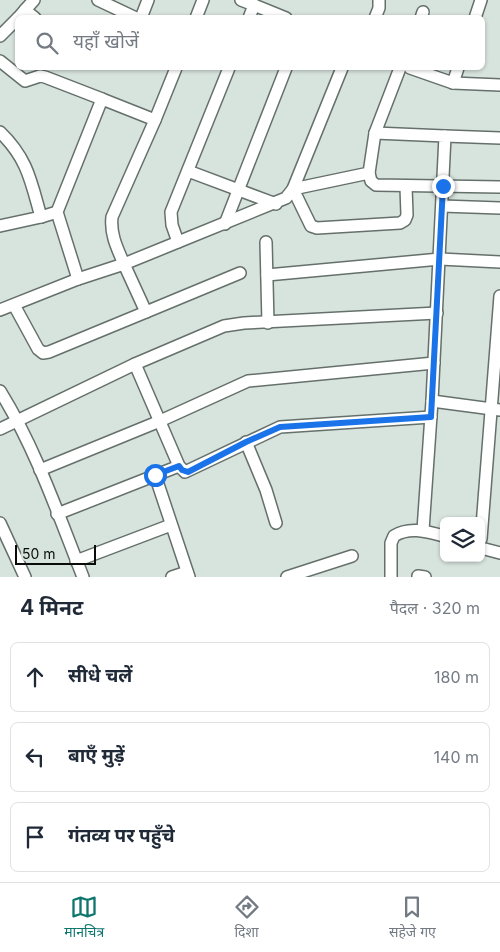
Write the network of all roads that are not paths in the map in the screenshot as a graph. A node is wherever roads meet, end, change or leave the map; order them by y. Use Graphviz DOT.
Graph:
graph roads {
  1 [pos="34,0"];
  2 [pos="98,0"];
  3 [pos="148,0"];
  4 [pos="202,0"];
  5 [pos="241,0"];
  6 [pos="379,0"];
  7 [pos="481,0"];
  8 [pos="254,5"];
  9 [pos="20,15"];
  10 [pos="130,15"];
  11 [pos="142,15"];
  12 [pos="197,15"];
  13 [pos="250,15"];
  14 [pos="279,15"];
  15 [pos="376,15"];
  16 [pos="476,15"];
  17 [pos="15,20"];
  18 [pos="0,36"];
  19 [pos="0,61"];
  20 [pos="175,70"];
  21 [pos="228,70"];
  22 [pos="285,70"];
  23 [pos="341,70"];
  24 [pos="399,70"];
  25 [pos="416,70"];
  26 [pos="457,70"];
  27 [pos="453,83"];
  28 [pos="500,85"];
  29 [pos="102,99"];
  30 [pos="156,120"];
  31 [pos="0,132"];
  32 [pos="375,133"];
  33 [pos="444,136"];
  34 [pos="500,138"];
  35 [pos="188,171"];
  36 [pos="369,173"];
  37 [pos="443,186"];
  38 [pos="406,187"];
  39 [pos="500,187"];
  40 [pos="293,189"];
  41 [pos="238,190"];
  42 [pos="276,204"];
  43 [pos="442,206"];
  44 [pos="500,208"];
  45 [pos="57,212"];
  46 [pos="41,217"];
  47 [pos="225,224"];
  48 [pos="0,226"];
  49 [pos="178,242"];
  50 [pos="266,242"];
  51 [pos="440,259"];
  52 [pos="500,262"];
  53 [pos="124,264"];
  54 [pos="240,273"];
  55 [pos="267,275"];
  56 [pos="78,279"];
  57 [pos="500,296"];
  58 [pos="14,305"];
  59 [pos="500,309"];
  60 [pos="0,310"];
  61 [pos="146,312"];
  62 [pos="437,313"];
  63 [pos="268,323"];
  64 [pos="434,363"];
  65 [pos="136,364"];
  66 [pos="497,368"];
  67 [pos="0,391"];
  68 [pos="432,401"];
  69 [pos="496,408"];
  70 [pos="431,417"];
  71 [pos="18,420"];
  72 [pos="160,421"];
  73 [pos="0,429"];
  74 [pos="246,442"];
  75 [pos="179,466"];
  76 [pos="40,470"];
  77 [pos="155,475"];
  78 [pos="57,514"];
  79 [pos="484,517"];
  80 [pos="0,523"];
  81 [pos="276,523"];
  82 [pos="171,525"];
  83 [pos="424,530"];
  84 [pos="440,535"];
  85 [pos="3,536"];
  86 [pos="485,549"];
  87 [pos="500,553"];
  88 [pos="352,556"];
  89 [pos="76,561"];
  90 [pos="188,574"];
  91 [pos="300,575"];
  92 [pos="26,577"];
  93 [pos="83,577"];
  94 [pos="172,577"];
  95 [pos="287,577"];
  96 [pos="392,577"];
  1 -- 9 [label="street"];
  2 -- 10 [label="street"];
  3 -- 11 [label="street"];
  4 -- 12 [label="street"];
  5 -- 8 [label="street"];
  6 -- 15 [label="street"];
  7 -- 16 [label="street"];
  8 -- 13 [label="street"];
  8 -- 14 [label="street"];
  17 -- 18 [label="street"];
  19 -- 29 [label="street"];
  20 -- 30 [label="street"];
  21 -- 35 [label="street"];
  22 -- 41 [label="street"];
  23 -- 40 [label="street"];
  24 -- 32 [label="street"];
  25 -- 27 [label="street"];
  26 -- 27 [label="street"];
  27 -- 28 [label="street"];
  29 -- 30 [label="street"];
  29 -- 45 [label="street"];
  30 -- 53 [label="street"];
  31 -- 46 [label="street"];
  32 -- 33 [label="street"];
  32 -- 36 [label="street"];
  33 -- 34 [label="street"];
  33 -- 37 [label="street"];
  35 -- 41 [label="street"];
  35 -- 49 [label="street"];
  36 -- 38 [label="street"];
  36 -- 40 [label="street"];
  37 -- 38 [label="street"];
  37 -- 39 [label="street"];
  37 -- 43 [label="street"];
  38 -- 40 [label="street"];
  40 -- 42 [label="street"];
  41 -- 42 [label="street"];
  41 -- 47 [label="street"];
  42 -- 47 [label="street"];
  43 -- 44 [label="street"];
  43 -- 51 [label="street"];
  45 -- 46 [label="street"];
  45 -- 56 [label="street"];
  46 -- 48 [label="street"];
  47 -- 49 [label="street"];
  49 -- 53 [label="street"];
  50 -- 55 [label="street"];
  51 -- 52 [label="street"];
  51 -- 55 [label="street"];
  51 -- 62 [label="street"];
  53 -- 56 [label="street"];
  53 -- 61 [label="street"];
  54 -- 61 [label="street"];
  55 -- 63 [label="street"];
  56 -- 58 [label="street"];
  57 -- 59 [label="street"];
  58 -- 60 [label="street"];
  58 -- 61 [label="street"];
  59 -- 66 [label="street"];
  62 -- 63 [label="street"];
  62 -- 64 [label="street"];
  63 -- 65 [label="street"];
  64 -- 68 [label="street"];
  64 -- 72 [label="street"];
  65 -- 71 [label="street"];
  65 -- 72 [label="street"];
  66 -- 69 [label="street"];
  67 -- 71 [label="street"];
  68 -- 69 [label="street"];
  68 -- 70 [label="street"];
  69 -- 79 [label="street"];
  70 -- 74 [label="street"];
  70 -- 83 [label="street"];
  71 -- 73 [label="street"];
  71 -- 76 [label="street"];
  72 -- 75 [label="street"];
  72 -- 76 [label="street"];
  74 -- 75 [label="street"];
  74 -- 81 [label="street"];
  75 -- 77 [label="street"];
  76 -- 78 [label="street"];
  77 -- 78 [label="street"];
  77 -- 82 [label="street"];
  78 -- 89 [label="street"];
  80 -- 85 [label="street"];
  82 -- 89 [label="street"];
  82 -- 90 [label="street"];
  83 -- 84 [label="street"];
  83 -- 96 [label="street"];
  85 -- 92 [label="street"];
  86 -- 87 [label="street"];
  88 -- 91 [label="street"];
  89 -- 93 [label="street"];
  90 -- 94 [label="street"];
  91 -- 95 [label="street"];
}
